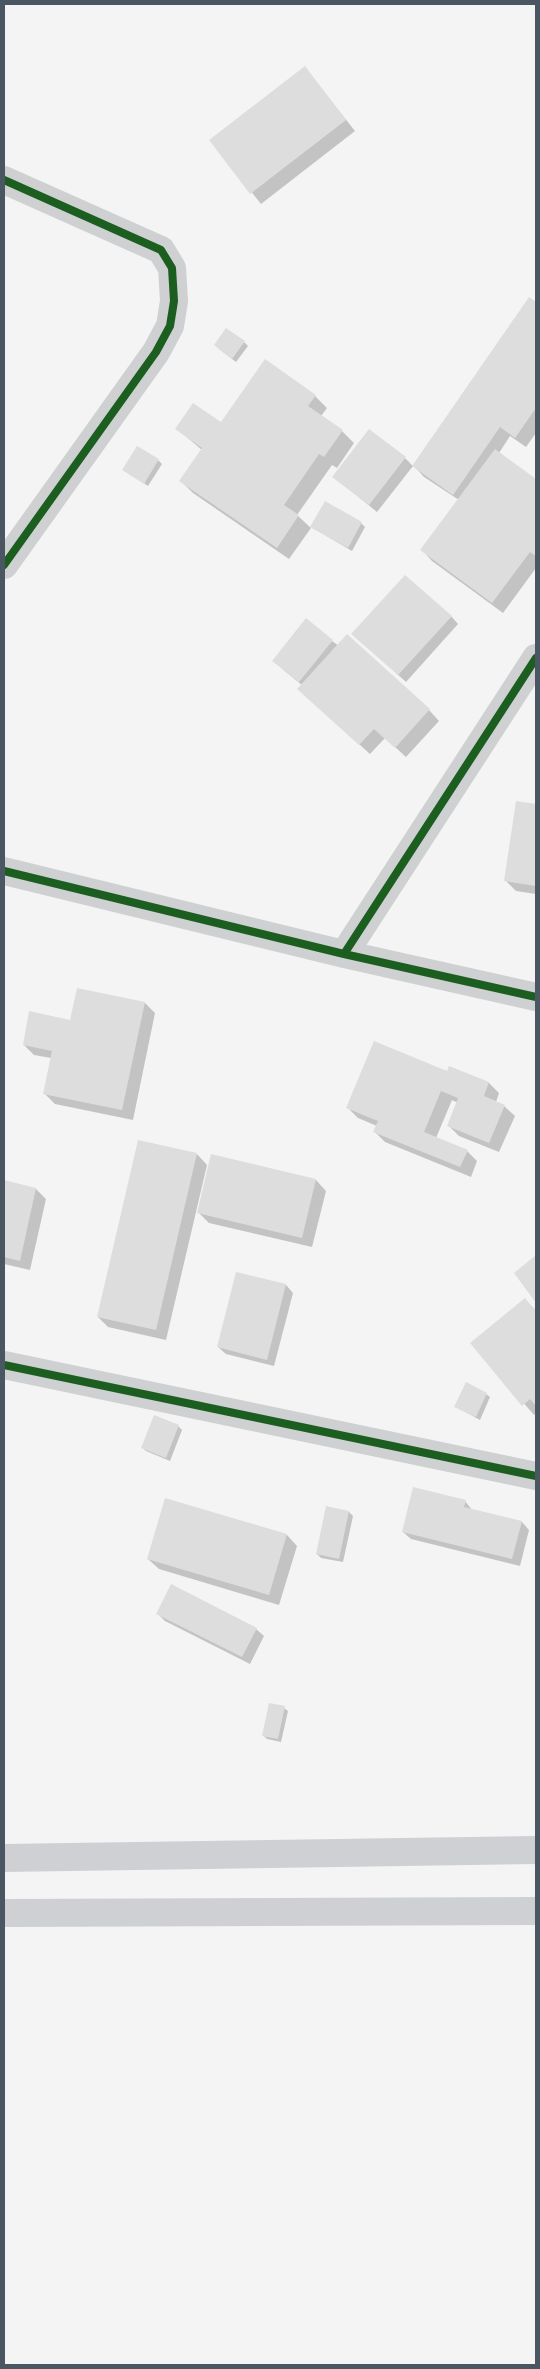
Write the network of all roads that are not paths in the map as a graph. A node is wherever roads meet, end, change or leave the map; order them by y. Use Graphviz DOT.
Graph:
graph roads {
  1 [pos="4,180"];
  2 [pos="4,565"];
  3 [pos="536,658"];
  4 [pos="4,871"];
  5 [pos="344,954"];
  6 [pos="536,997"];
  7 [pos="4,1365"];
  8 [pos="536,1476"];
  9 [pos="536,1850"];
  10 [pos="4,1858"];
  11 [pos="536,1911"];
  12 [pos="4,1913"];
  1 -- 2 [label="street"];
  3 -- 5 [label="street"];
  4 -- 5 [label="street"];
  5 -- 6 [label="street"];
  7 -- 8 [label="street"];
  9 -- 10 [label="main road"];
  11 -- 12 [label="main road"];
}
